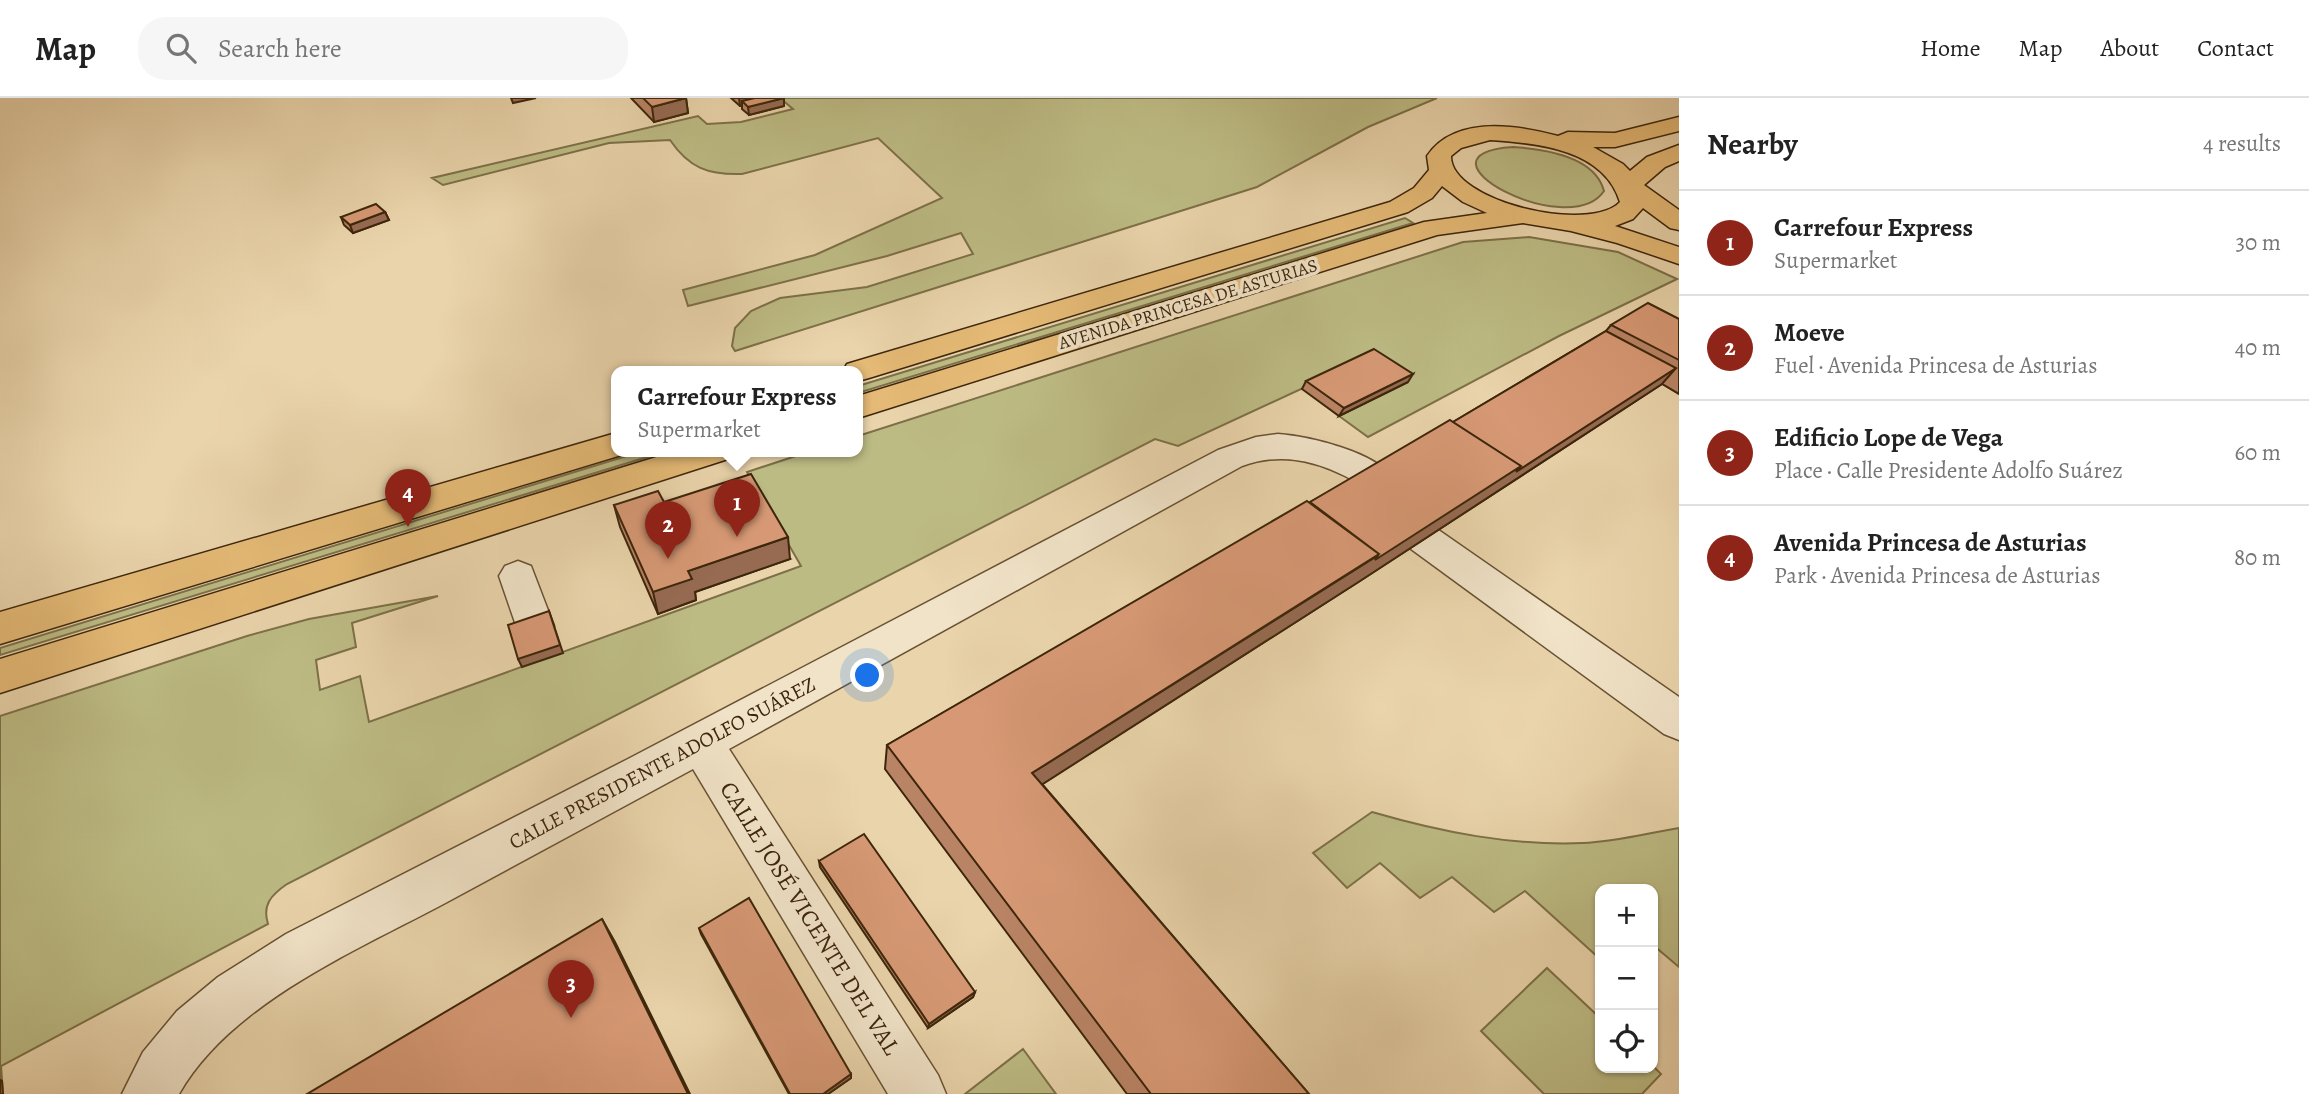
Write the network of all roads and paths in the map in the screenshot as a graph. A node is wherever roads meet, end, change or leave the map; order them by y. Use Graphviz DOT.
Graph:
graph roads {
  1 [pos="1679,124"];
  2 [pos="1539,138"];
  3 [pos="1679,152"];
  4 [pos="1442,170"];
  5 [pos="1631,186"];
  6 [pos="1521,216"];
  7 [pos="1679,222"];
  8 [pos="1569,223"];
  9 [pos="1679,256"];
  10 [pos="863,369"];
  11 [pos="863,405"];
  12 [pos="611,446"];
  13 [pos="697,457"];
  14 [pos="1366,484"];
  15 [pos="518,576"];
  16 [pos="534,626"];
  17 [pos="0,628"];
  18 [pos="0,676"];
  19 [pos="1679,688"];
  20 [pos="1679,721"];
  21 [pos="701,743"];
  22 [pos="149,1094"];
  23 [pos="919,1094"];
  1 -- 2 [label="main road"];
  2 -- 4 [label="main road"];
  2 -- 5 [label="main road"];
  3 -- 5 [label="main road"];
  4 -- 6 [label="main road"];
  4 -- 10 [label="main road, AVENIDA PRINCESA DE ASTURIAS"];
  5 -- 7 [label="main road"];
  5 -- 8 [label="main road"];
  6 -- 8 [label="main road"];
  6 -- 11 [label="main road, AVENIDA PRINCESA DE ASTURIAS"];
  8 -- 9 [label="main road"];
  12 -- 17 [label="main road"];
  13 -- 18 [label="main road"];
  14 -- 21 [label="street, CALLE PRESIDENTE ADOLFO SUÁREZ"];
  15 -- 16 [label="street"];
  19 -- 20 [label="street"];
  21 -- 22 [label="street, CALLE PRESIDENTE ADOLFO SUÁREZ"];
  21 -- 23 [label="street, CALLE JOSÉ VICENTE DEL VAL"];
}
